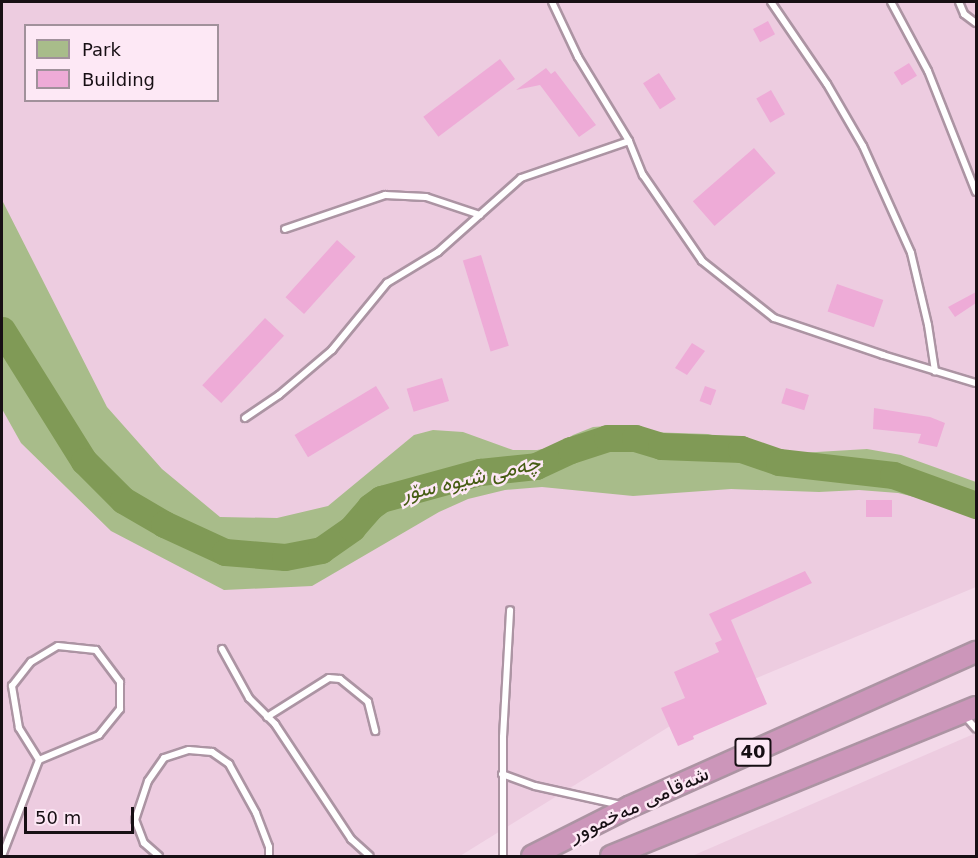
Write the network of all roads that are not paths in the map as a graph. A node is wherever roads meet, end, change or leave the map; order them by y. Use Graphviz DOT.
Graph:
graph roads {
  1 [pos="552,2"];
  2 [pos="771,2"];
  3 [pos="891,2"];
  4 [pos="959,2"];
  5 [pos="976,23"];
  6 [pos="629,141"];
  7 [pos="976,192"];
  8 [pos="480,215"];
  9 [pos="285,229"];
  10 [pos="935,371"];
  11 [pos="976,383"];
  12 [pos="245,418"];
  13 [pos="510,610"];
  14 [pos="222,649"];
  15 [pos="976,651"];
  16 [pos="969,710"];
  17 [pos="267,717"];
  18 [pos="976,729"];
  19 [pos="375,731"];
  20 [pos="39,760"];
  21 [pos="502,774"];
  22 [pos="629,807"];
  23 [pos="619,854"];
  24 [pos="2,856"];
  25 [pos="159,856"];
  26 [pos="269,856"];
  27 [pos="370,856"];
  28 [pos="503,856"];
  29 [pos="532,856"];
  1 -- 6 [label="lane"];
  2 -- 10 [label="lane"];
  3 -- 7 [label="lane"];
  4 -- 5 [label="lane"];
  6 -- 8 [label="lane"];
  6 -- 10 [label="lane"];
  8 -- 9 [label="lane"];
  8 -- 12 [label="lane"];
  10 -- 11 [label="lane"];
  13 -- 21 [label="lane"];
  14 -- 17 [label="lane"];
  15 -- 22 [label="highway, شەقامی مەخموور / 40"];
  16 -- 18 [label="lane"];
  16 -- 23 [label="highway, شەقامی مەخموور / 40"];
  17 -- 19 [label="lane"];
  17 -- 27 [label="lane"];
  20 -- 20 [label="lane"];
  20 -- 24 [label="lane"];
  21 -- 22 [label="lane"];
  21 -- 28 [label="lane"];
  22 -- 29 [label="highway, شەقامی مەخموور / 40"];
  25 -- 26 [label="lane"];
}
